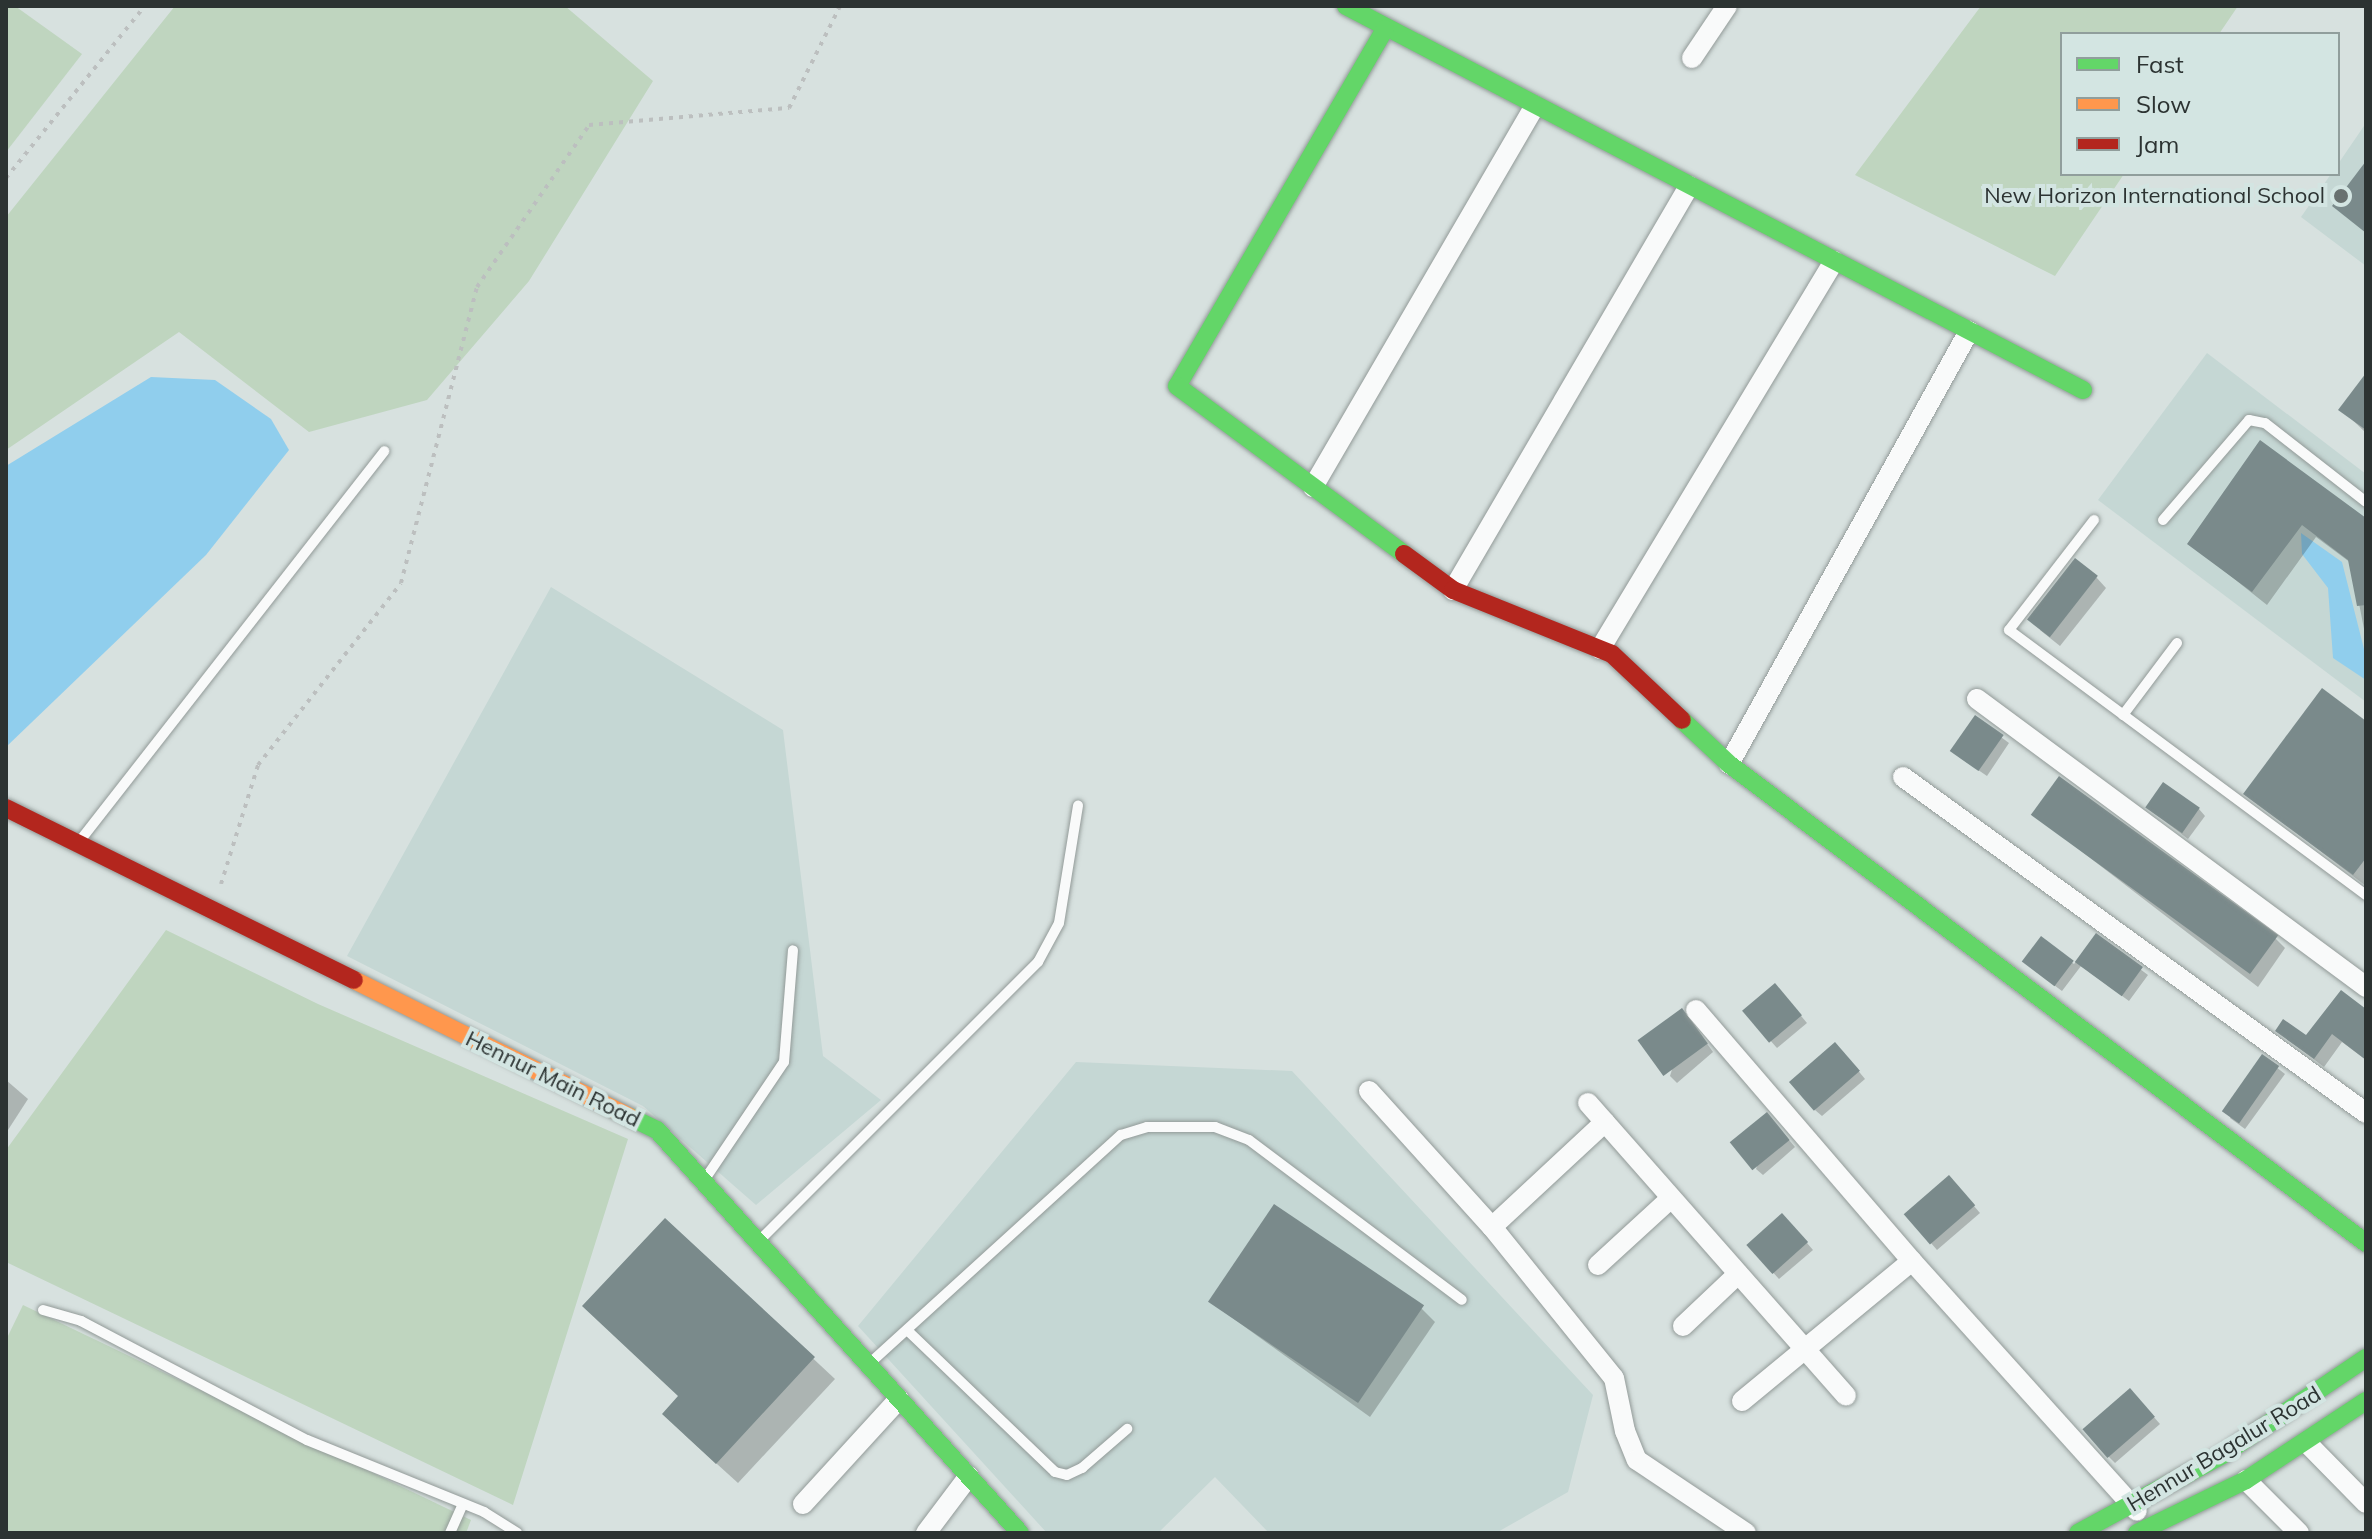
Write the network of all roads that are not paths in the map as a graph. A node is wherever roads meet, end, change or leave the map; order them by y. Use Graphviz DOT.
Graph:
graph roads {
  1 [pos="1346,6"];
  2 [pos="1727,6"];
  3 [pos="1385,29"];
  4 [pos="1692,58"];
  5 [pos="1535,106"];
  6 [pos="1689,186"];
  7 [pos="1834,261"];
  8 [pos="1969,331"];
  9 [pos="2083,390"];
  10 [pos="384,451"];
  11 [pos="1313,487"];
  12 [pos="2366,502"];
  13 [pos="2094,520"];
  14 [pos="2163,520"];
  15 [pos="1453,590"];
  16 [pos="2177,643"];
  17 [pos="1600,649"];
  18 [pos="1977,699"];
  19 [pos="2123,715"];
  20 [pos="1729,764"];
  21 [pos="1903,777"];
  22 [pos="1078,806"];
  23 [pos="6,808"];
  24 [pos="78,844"];
  25 [pos="2366,895"];
  26 [pos="793,950"];
  27 [pos="2366,987"];
  28 [pos="1696,1010"];
  29 [pos="1369,1091"];
  30 [pos="1588,1103"];
  31 [pos="2366,1113"];
  32 [pos="1605,1122"];
  33 [pos="703,1181"];
  34 [pos="1671,1198"];
  35 [pos="1492,1227"];
  36 [pos="758,1242"];
  37 [pos="2366,1243"];
  38 [pos="1912,1261"];
  39 [pos="1598,1265"];
  40 [pos="1738,1274"];
  41 [pos="1462,1300"];
  42 [pos="43,1310"];
  43 [pos="1683,1326"];
  44 [pos="907,1330"];
  45 [pos="1805,1349"];
  46 [pos="2366,1358"];
  47 [pos="868,1364"];
  48 [pos="1846,1396"];
  49 [pos="899,1399"];
  50 [pos="1742,1401"];
  51 [pos="2366,1401"];
  52 [pos="1127,1429"];
  53 [pos="2307,1443"];
  54 [pos="969,1476"];
  55 [pos="2246,1480"];
  56 [pos="2366,1503"];
  57 [pos="463,1504"];
  58 [pos="803,1504"];
  59 [pos="2132,1504"];
  60 [pos="2146,1531"];
  61 [pos="450,1533"];
  62 [pos="517,1533"];
  63 [pos="926,1533"];
  64 [pos="1020,1533"];
  65 [pos="1746,1533"];
  66 [pos="2078,1533"];
  67 [pos="2299,1533"];
  1 -- 3 [label="street"];
  2 -- 4 [label="street"];
  3 -- 5 [label="street"];
  3 -- 11 [label="street"];
  5 -- 6 [label="street"];
  5 -- 11 [label="street"];
  6 -- 7 [label="street"];
  6 -- 15 [label="street"];
  7 -- 8 [label="street"];
  7 -- 17 [label="street"];
  8 -- 9 [label="street"];
  8 -- 20 [label="street"];
  10 -- 24 [label="lane"];
  11 -- 15 [label="street"];
  12 -- 14 [label="lane"];
  13 -- 19 [label="lane"];
  15 -- 17 [label="street"];
  16 -- 19 [label="lane"];
  17 -- 20 [label="street"];
  18 -- 27 [label="street"];
  19 -- 25 [label="lane"];
  20 -- 37 [label="street"];
  21 -- 31 [label="street"];
  22 -- 36 [label="lane"];
  23 -- 24 [label="street, Hennur Main Road"];
  24 -- 33 [label="street, Hennur Main Road"];
  26 -- 33 [label="lane"];
  28 -- 38 [label="street"];
  29 -- 35 [label="street"];
  30 -- 32 [label="street"];
  32 -- 34 [label="street"];
  32 -- 35 [label="street"];
  33 -- 36 [label="street, Hennur Main Road"];
  34 -- 39 [label="street"];
  34 -- 40 [label="street"];
  35 -- 65 [label="street"];
  36 -- 47 [label="street, Hennur Main Road"];
  38 -- 45 [label="street"];
  38 -- 59 [label="street"];
  40 -- 43 [label="street"];
  40 -- 45 [label="street"];
  41 -- 44 [label="lane"];
  42 -- 57 [label="lane"];
  44 -- 47 [label="lane"];
  44 -- 52 [label="lane"];
  45 -- 48 [label="street"];
  45 -- 50 [label="street"];
  46 -- 59 [label="street, Hennur Bagalur Road"];
  47 -- 49 [label="street, Hennur Main Road"];
  49 -- 54 [label="street, Hennur Main Road"];
  49 -- 58 [label="street"];
  51 -- 53 [label="street, Hennur Bagalur Road"];
  53 -- 55 [label="street, Hennur Bagalur Road"];
  53 -- 56 [label="street"];
  54 -- 63 [label="street"];
  54 -- 64 [label="street, Hennur Main Road"];
  55 -- 60 [label="street, Hennur Bagalur Road"];
  55 -- 67 [label="street"];
  57 -- 61 [label="lane"];
  57 -- 62 [label="lane"];
  59 -- 60 [label="street"];
  59 -- 66 [label="street, Hennur Bagalur Road"];
}
